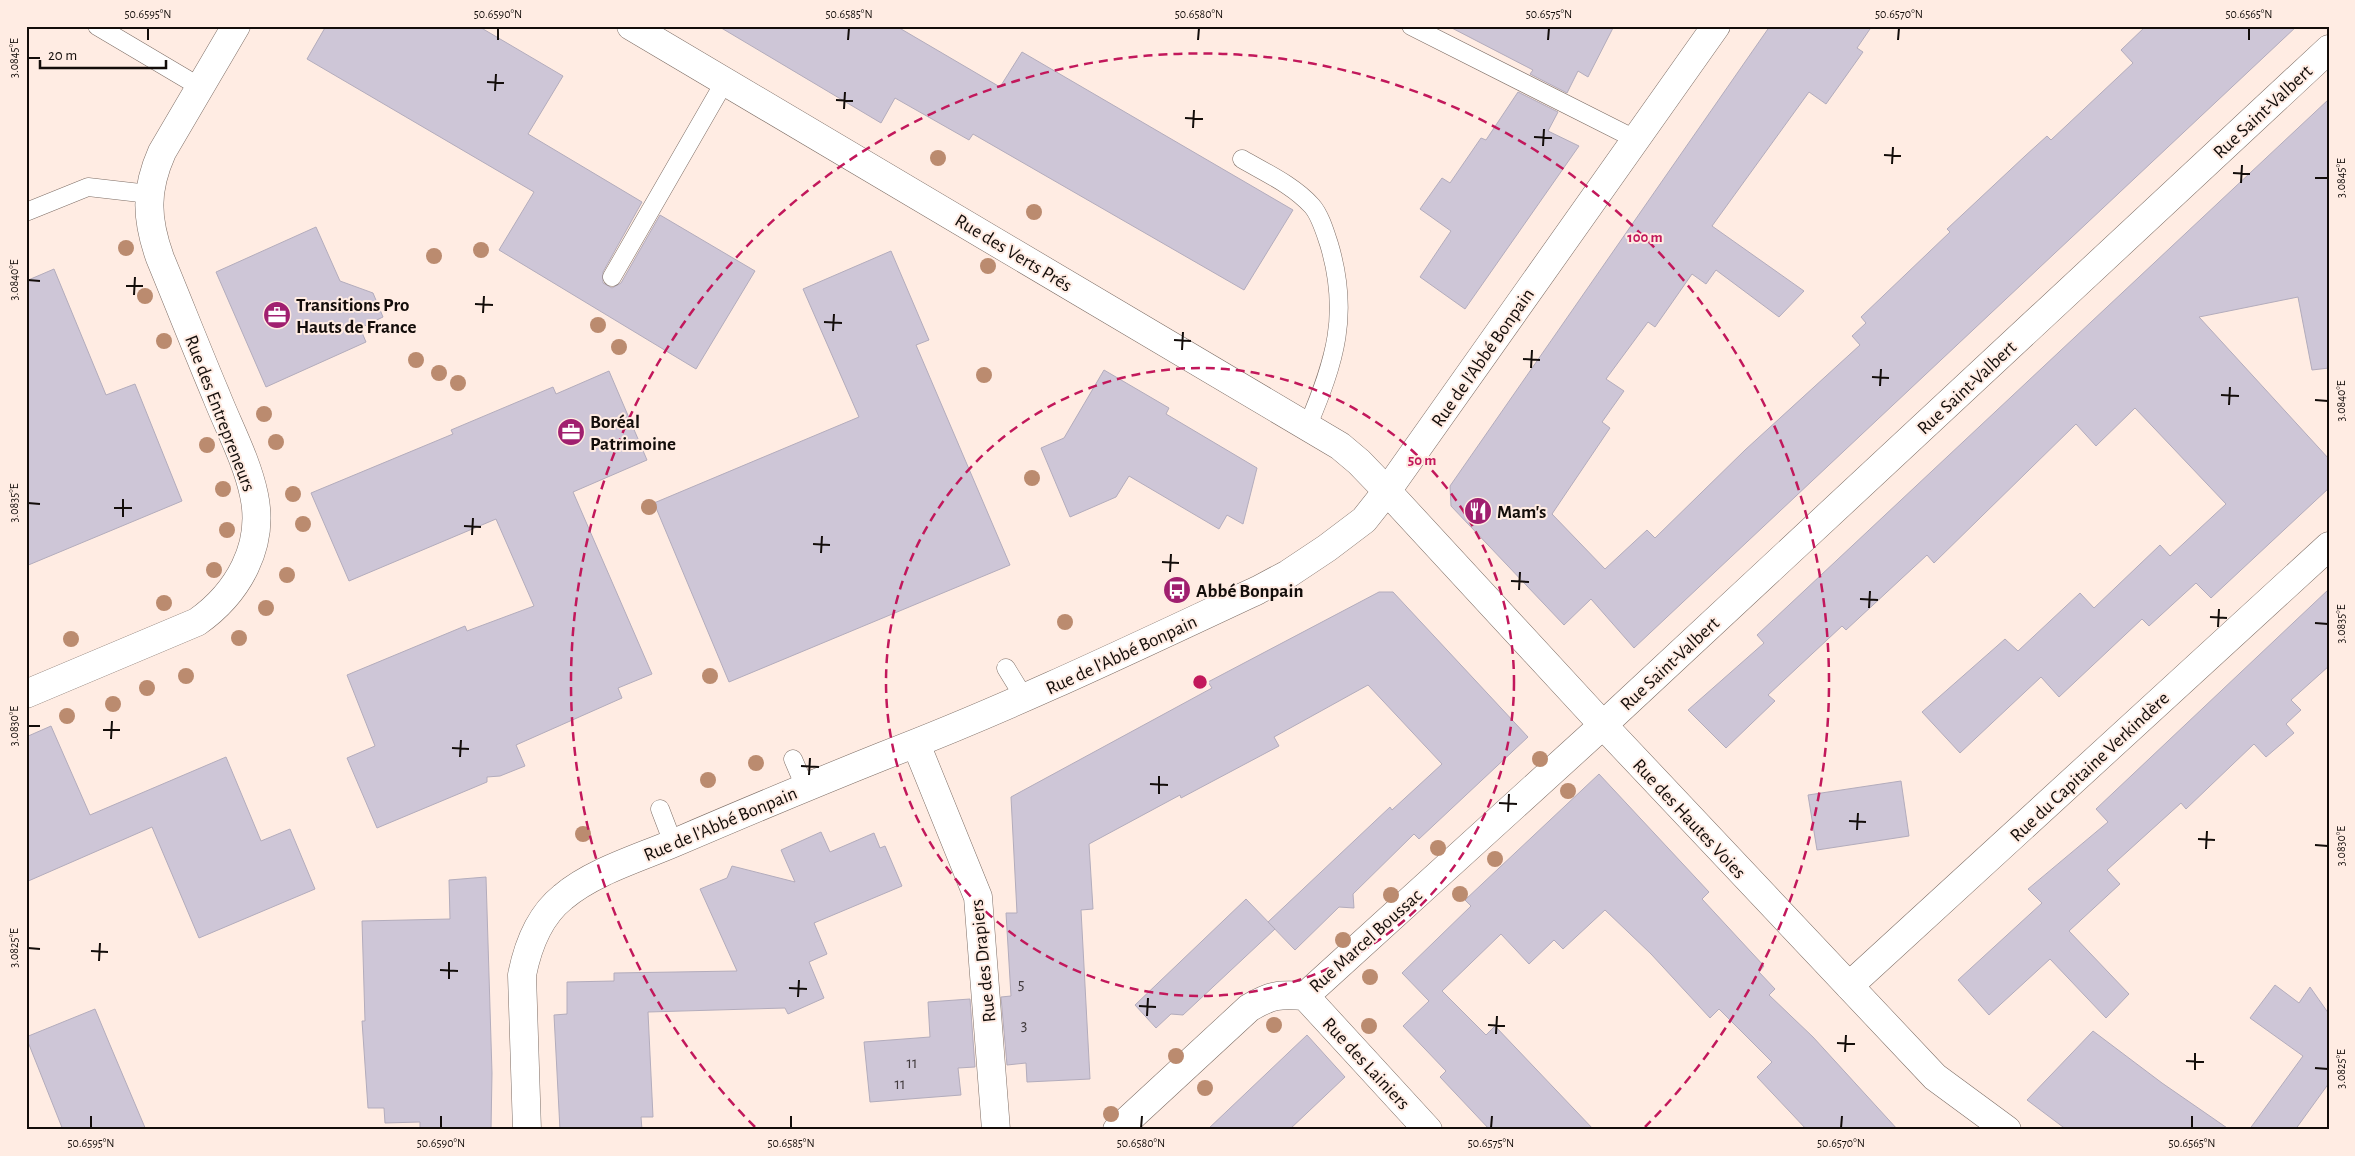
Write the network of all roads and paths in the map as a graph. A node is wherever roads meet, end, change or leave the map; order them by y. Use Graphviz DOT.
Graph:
graph roads {
  1 [pos="97,26"];
  2 [pos="236,26"];
  3 [pos="631,26"];
  4 [pos="1411,26"];
  5 [pos="1716,26"];
  6 [pos="2329,49"];
  7 [pos="724,81"];
  8 [pos="200,87"];
  9 [pos="1637,140"];
  10 [pos="1242,159"];
  11 [pos="149,194"];
  12 [pos="26,212"];
  13 [pos="612,277"];
  14 [pos="1308,425"];
  15 [pos="1387,491"];
  16 [pos="2329,546"];
  17 [pos="1006,668"];
  18 [pos="26,694"];
  19 [pos="1025,699"];
  20 [pos="1603,725"];
  21 [pos="916,744"];
  22 [pos="793,760"];
  23 [pos="804,787"];
  24 [pos="660,809"];
  25 [pos="674,843"];
  26 [pos="1849,986"];
  27 [pos="1305,996"];
  28 [pos="527,1130"];
  29 [pos="996,1130"];
  30 [pos="1117,1130"];
  31 [pos="1428,1130"];
  32 [pos="2007,1130"];
  1 -- 8 [label="lane"];
  2 -- 8 [label="street, Rue des Entrepreneurs"];
  3 -- 7 [label="street, Rue des Verts Prés"];
  4 -- 9 [label="lane"];
  5 -- 9 [label="street, Rue de l'Abbé Bonpain"];
  6 -- 20 [label="street, Rue Saint-Valbert"];
  7 -- 13 [label="lane"];
  7 -- 14 [label="street, Rue des Verts Prés"];
  8 -- 11 [label="street, Rue des Entrepreneurs"];
  9 -- 15 [label="street, Rue de l'Abbé Bonpain"];
  10 -- 14 [label="lane"];
  11 -- 12 [label="lane"];
  11 -- 18 [label="street, Rue des Entrepreneurs"];
  14 -- 15 [label="street, Rue des Verts Prés"];
  15 -- 19 [label="street, Rue de l'Abbé Bonpain"];
  15 -- 20 [label="street, Rue des Hautes Voies"];
  16 -- 26 [label="street, Rue du Capitaine Verkindère"];
  17 -- 19 [label="lane"];
  19 -- 21 [label="street, Rue de l'Abbé Bonpain"];
  20 -- 26 [label="street, Rue des Hautes Voies"];
  20 -- 27 [label="street, Rue Marcel Boussac"];
  21 -- 23 [label="street, Rue de l'Abbé Bonpain"];
  21 -- 29 [label="street, Rue des Drapiers"];
  22 -- 23 [label="lane"];
  23 -- 25 [label="street, Rue de l'Abbé Bonpain"];
  24 -- 25 [label="lane"];
  25 -- 28 [label="street, Rue de l'Abbé Bonpain"];
  26 -- 32 [label="street, Rue des Hautes Voies"];
  27 -- 30 [label="street, Rue Marcel Boussac"];
  27 -- 31 [label="street, Rue des Lainiers"];
}
